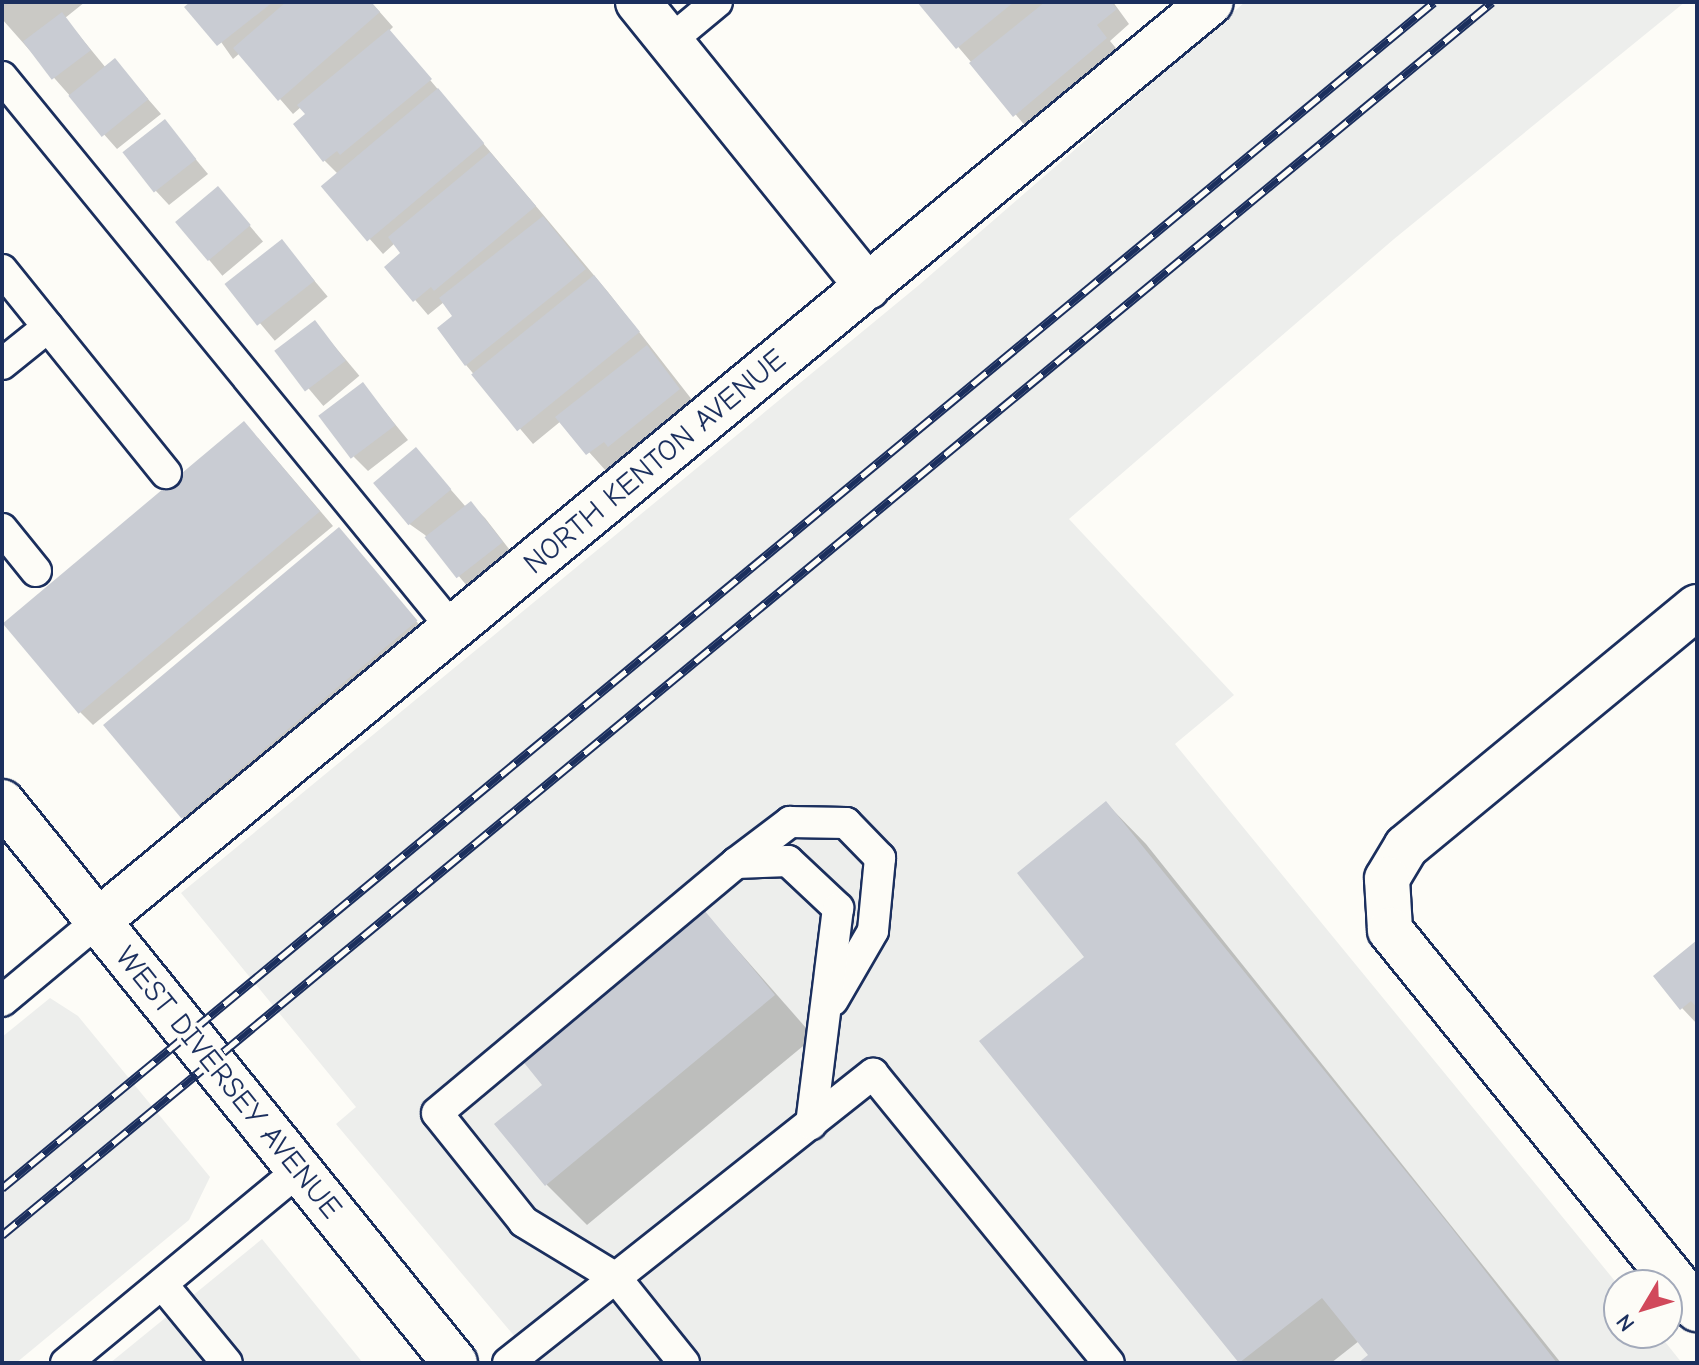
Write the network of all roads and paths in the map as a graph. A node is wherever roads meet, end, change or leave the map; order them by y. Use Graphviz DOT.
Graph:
graph roads {
  1 [pos="638,2"];
  2 [pos="717,2"];
  3 [pos="1211,2"];
  4 [pos="670,41"];
  5 [pos="2,77"];
  6 [pos="2,270"];
  7 [pos="868,287"];
  8 [pos="48,327"];
  9 [pos="2,364"];
  10 [pos="166,473"];
  11 [pos="2,529"];
  12 [pos="36,571"];
  13 [pos="1697,607"];
  14 [pos="453,629"];
  15 [pos="2,802"];
  16 [pos="736,863"];
  17 [pos="98,921"];
  18 [pos="2,1001"];
  19 [pos="826,1012"];
  20 [pos="811,1124"];
  21 [pos="299,1170"];
  22 [pos="616,1278"];
  23 [pos="162,1284"];
  24 [pos="1697,1309"];
  25 [pos="66,1363"];
  26 [pos="227,1363"];
  27 [pos="455,1363"];
  28 [pos="508,1363"];
  29 [pos="684,1363"];
  30 [pos="1109,1363"];
  1 -- 4 [label="street"];
  2 -- 4 [label="lane"];
  3 -- 7 [label="street, NORTH KENTON AVENUE"];
  4 -- 7 [label="street"];
  5 -- 14 [label="lane"];
  6 -- 8 [label="lane"];
  7 -- 14 [label="street, NORTH KENTON AVENUE"];
  8 -- 9 [label="lane"];
  8 -- 10 [label="lane"];
  11 -- 12 [label="lane"];
  13 -- 24 [label="street"];
  14 -- 17 [label="street, NORTH KENTON AVENUE"];
  15 -- 17 [label="street, WEST DIVERSEY AVENUE"];
  16 -- 19 [label="lane"];
  16 -- 19 [label="lane"];
  16 -- 22 [label="lane"];
  17 -- 18 [label="lane"];
  17 -- 21 [label="street, WEST DIVERSEY AVENUE"];
  19 -- 20 [label="lane"];
  20 -- 22 [label="lane"];
  20 -- 30 [label="lane"];
  21 -- 23 [label="lane"];
  21 -- 27 [label="street, WEST DIVERSEY AVENUE"];
  22 -- 28 [label="lane"];
  22 -- 29 [label="lane"];
  23 -- 25 [label="lane"];
  23 -- 26 [label="lane"];
}
